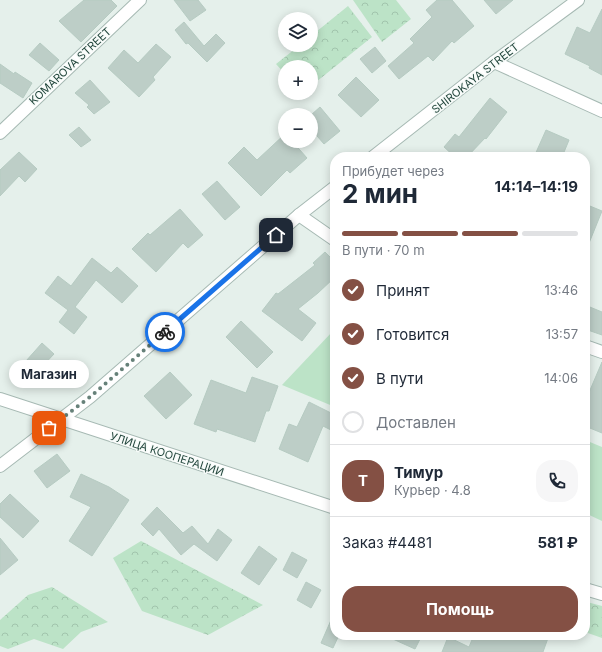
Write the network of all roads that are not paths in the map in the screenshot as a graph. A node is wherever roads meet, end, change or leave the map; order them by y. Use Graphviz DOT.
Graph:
graph roads {
  1 [pos="140,0"];
  2 [pos="578,0"];
  3 [pos="494,62"];
  4 [pos="602,111"];
  5 [pos="0,133"];
  6 [pos="379,152"];
  7 [pos="330,191"];
  8 [pos="299,215"];
  9 [pos="330,237"];
  10 [pos="590,348"];
  11 [pos="602,352"];
  12 [pos="0,399"];
  13 [pos="61,419"];
  14 [pos="0,466"];
  15 [pos="330,506"];
  16 [pos="590,590"];
  17 [pos="602,594"];
  1 -- 5 [label="street, KOMAROVA STREET"];
  2 -- 3 [label="street, SHIROKAYA STREET"];
  3 -- 4 [label="street"];
  3 -- 6 [label="street, SHIROKAYA STREET"];
  7 -- 8 [label="street"];
  8 -- 9 [label="street"];
  8 -- 13 [label="street"];
  10 -- 11 [label="street"];
  12 -- 13 [label="street, УЛИЦА КООПЕРАЦИИ"];
  13 -- 14 [label="street"];
  13 -- 15 [label="street, УЛИЦА КООПЕРАЦИИ"];
  16 -- 17 [label="street"];
}
